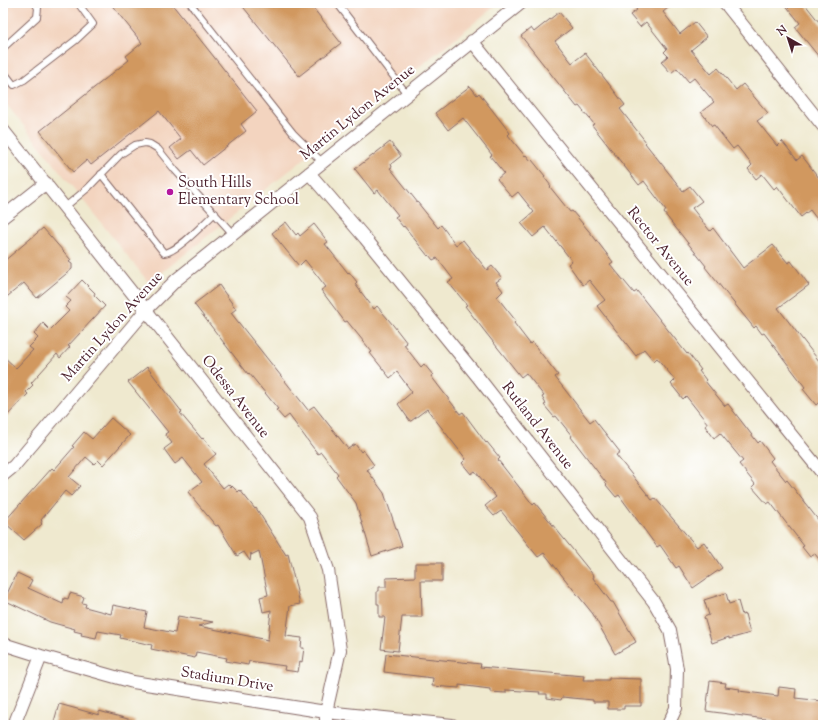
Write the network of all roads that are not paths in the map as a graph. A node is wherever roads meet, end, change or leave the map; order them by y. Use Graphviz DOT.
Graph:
graph roads {
  1 [pos="35,3"];
  2 [pos="78,3"];
  3 [pos="190,3"];
  4 [pos="337,3"];
  5 [pos="521,3"];
  6 [pos="725,3"];
  7 [pos="472,41"];
  8 [pos="3,48"];
  9 [pos="3,71"];
  10 [pos="407,94"];
  11 [pos="823,126"];
  12 [pos="3,130"];
  13 [pos="322,162"];
  14 [pos="309,173"];
  15 [pos="101,174"];
  16 [pos="46,183"];
  17 [pos="65,207"];
  18 [pos="215,213"];
  19 [pos="3,217"];
  20 [pos="234,234"];
  21 [pos="146,310"];
  22 [pos="823,474"];
  23 [pos="3,475"];
  24 [pos="3,644"];
  25 [pos="41,656"];
  26 [pos="326,712"];
  27 [pos="14,725"];
  28 [pos="326,725"];
  29 [pos="452,725"];
  30 [pos="668,725"];
  1 -- 8 [label="lane"];
  2 -- 9 [label="lane"];
  3 -- 13 [label="lane"];
  4 -- 10 [label="lane"];
  5 -- 7 [label="street, Martin Lydon Avenue"];
  6 -- 11 [label="street"];
  7 -- 10 [label="street, Martin Lydon Avenue"];
  7 -- 22 [label="street, Rector Avenue"];
  10 -- 13 [label="street, Martin Lydon Avenue"];
  12 -- 16 [label="street, Odessa Avenue"];
  13 -- 14 [label="street, Martin Lydon Avenue"];
  14 -- 20 [label="street, Martin Lydon Avenue"];
  14 -- 30 [label="street, Rutland Avenue"];
  15 -- 17 [label="lane"];
  15 -- 18 [label="lane"];
  15 -- 18 [label="lane"];
  16 -- 17 [label="street, Odessa Avenue"];
  16 -- 19 [label="street"];
  17 -- 21 [label="street, Odessa Avenue"];
  18 -- 20 [label="lane"];
  20 -- 21 [label="street, Martin Lydon Avenue"];
  21 -- 23 [label="street, Martin Lydon Avenue"];
  21 -- 26 [label="street, Odessa Avenue"];
  24 -- 25 [label="street, Stadium Drive"];
  25 -- 26 [label="street, Stadium Drive"];
  25 -- 27 [label="street"];
  26 -- 28 [label="street, Odessa Avenue"];
  26 -- 29 [label="street, Stadium Drive"];
}
